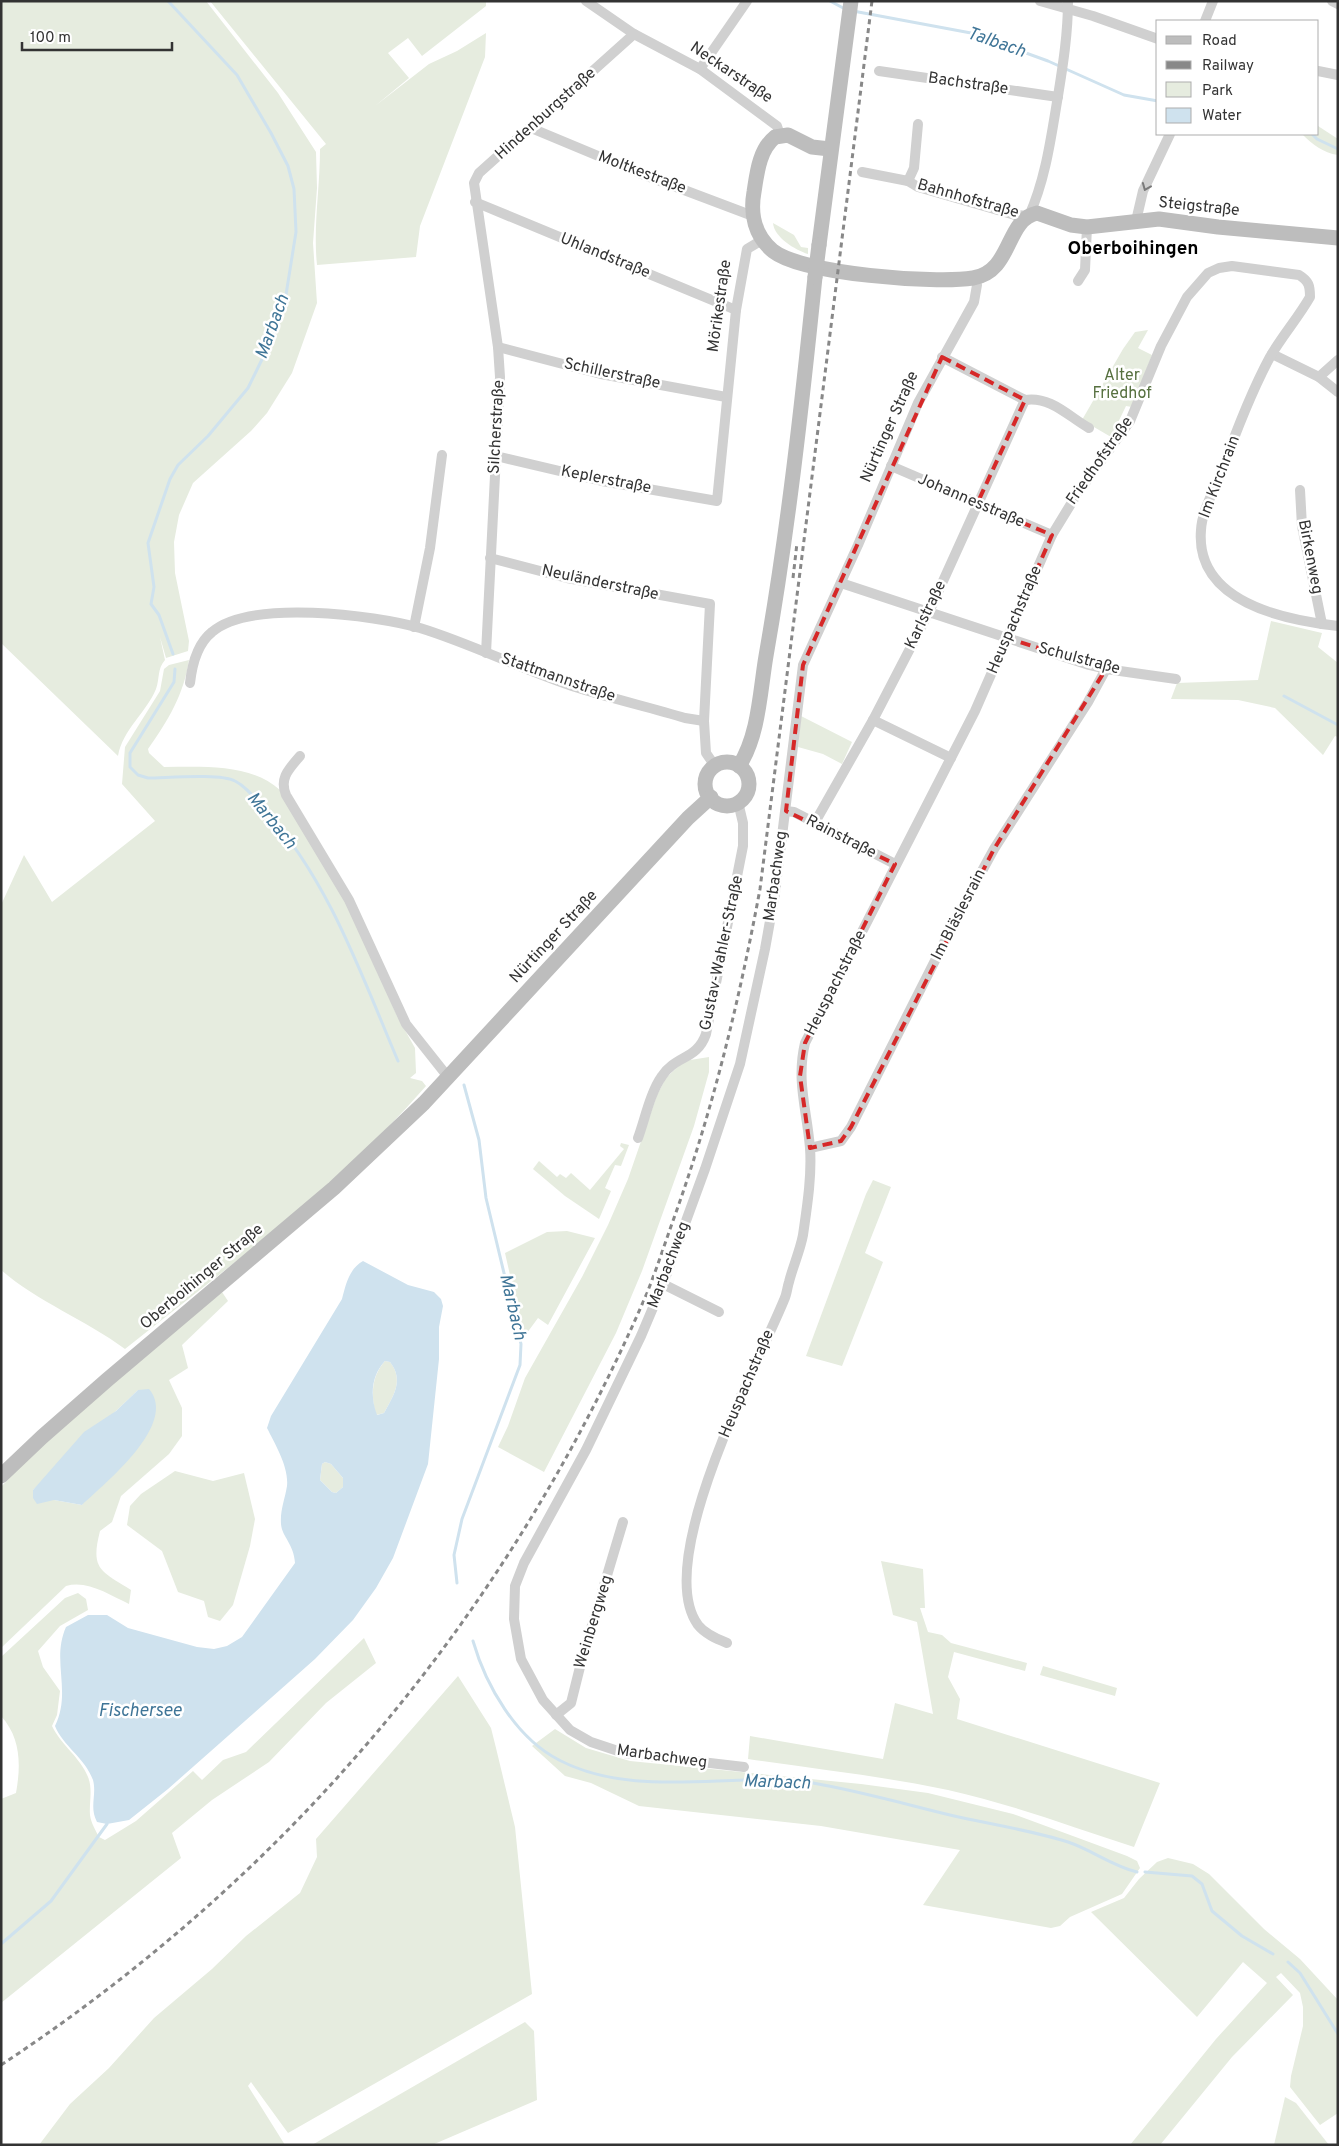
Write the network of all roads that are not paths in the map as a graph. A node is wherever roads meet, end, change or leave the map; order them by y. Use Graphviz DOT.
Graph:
graph roads {
  1 [pos="586,1"];
  2 [pos="746,1"];
  3 [pos="1040,1"];
  4 [pos="1213,1"];
  5 [pos="1332,1"];
  6 [pos="1338,4"];
  7 [pos="1068,6"];
  8 [pos="850,7"];
  9 [pos="1204,20"];
  10 [pos="634,34"];
  11 [pos="1156,38"];
  12 [pos="700,69"];
  13 [pos="879,71"];
  14 [pos="1319,72"];
  15 [pos="1338,75"];
  16 [pos="1058,97"];
  17 [pos="918,124"];
  18 [pos="531,128"];
  19 [pos="780,135"];
  20 [pos="1170,135"];
  21 [pos="830,149"];
  22 [pos="862,172"];
  23 [pos="908,181"];
  24 [pos="475,202"];
  25 [pos="753,216"];
  26 [pos="1030,216"];
  27 [pos="1136,221"];
  28 [pos="1088,227"];
  29 [pos="1338,238"];
  30 [pos="762,240"];
  31 [pos="975,278"];
  32 [pos="1078,281"];
  33 [pos="1310,286"];
  34 [pos="736,310"];
  35 [pos="498,348"];
  36 [pos="1272,354"];
  37 [pos="942,357"];
  38 [pos="1338,360"];
  39 [pos="1319,377"];
  40 [pos="1338,392"];
  41 [pos="726,397"];
  42 [pos="1025,400"];
  43 [pos="1089,428"];
  44 [pos="442,455"];
  45 [pos="496,456"];
  46 [pos="891,466"];
  47 [pos="1300,490"];
  48 [pos="717,501"];
  49 [pos="977,504"];
  50 [pos="1052,535"];
  51 [pos="490,558"];
  52 [pos="841,583"];
  53 [pos="836,593"];
  54 [pos="929,612"];
  55 [pos="1322,624"];
  56 [pos="1338,626"];
  57 [pos="414,627"];
  58 [pos="1007,638"];
  59 [pos="486,653"];
  60 [pos="1106,669"];
  61 [pos="1176,679"];
  62 [pos="190,683"];
  63 [pos="874,720"];
  64 [pos="704,721"];
  65 [pos="300,756"];
  66 [pos="951,758"];
  67 [pos="715,766"];
  68 [pos="739,766"];
  69 [pos="711,798"];
  70 [pos="738,802"];
  71 [pos="786,811"];
  72 [pos="814,824"];
  73 [pos="896,864"];
  74 [pos="448,1077"];
  75 [pos="424,1103"];
  76 [pos="638,1138"];
  77 [pos="810,1148"];
  78 [pos="663,1284"];
  79 [pos="720,1312"];
  80 [pos="1,1476"];
  81 [pos="623,1522"];
  82 [pos="727,1643"];
  83 [pos="556,1715"];
  84 [pos="744,1768"];
  1 -- 10 [label="street, Neckarstraße"];
  2 -- 12 [label="street"];
  3 -- 7 [label="street"];
  4 -- 9 [label="street"];
  5 -- 6 [label="street"];
  7 -- 11 [label="street"];
  7 -- 16 [label="street"];
  8 -- 21 [label="main road"];
  10 -- 12 [label="street, Neckarstraße"];
  10 -- 18 [label="street, Hindenburgstraße"];
  12 -- 19 [label="street, Neckarstraße"];
  13 -- 16 [label="street, Bachstraße"];
  14 -- 15 [label="street"];
  16 -- 26 [label="street"];
  17 -- 23 [label="street, Bahnhofstraße"];
  18 -- 24 [label="street, Hindenburgstraße"];
  18 -- 25 [label="street, Moltkestraße"];
  19 -- 21 [label="main road"];
  19 -- 25 [label="main road"];
  20 -- 27 [label="street, one-way"];
  21 -- 68 [label="main road, bridge"];
  22 -- 23 [label="street, Bahnhofstraße"];
  23 -- 26 [label="street, Bahnhofstraße"];
  24 -- 34 [label="street, Uhlandstraße"];
  24 -- 35 [label="street, Silcherstraße"];
  25 -- 30 [label="main road"];
  26 -- 28 [label="main road, Steigstraße"];
  26 -- 31 [label="main road"];
  27 -- 28 [label="main road, Steigstraße"];
  27 -- 29 [label="main road, Steigstraße"];
  28 -- 32 [label="street"];
  30 -- 31 [label="main road"];
  30 -- 34 [label="street, Mörikestraße"];
  31 -- 37 [label="street, Nürtinger Straße"];
  33 -- 36 [label="street, Im Kirchrain"];
  33 -- 50 [label="street, Friedhofstraße"];
  34 -- 41 [label="street, Mörikestraße"];
  35 -- 41 [label="street, Schillerstraße"];
  35 -- 45 [label="street, Silcherstraße"];
  36 -- 39 [label="street"];
  36 -- 55 [label="street, Im Kirchrain"];
  37 -- 42 [label="street"];
  37 -- 46 [label="street, Nürtinger Straße"];
  38 -- 39 [label="street"];
  39 -- 40 [label="street"];
  41 -- 48 [label="street, Mörikestraße"];
  42 -- 43 [label="street"];
  42 -- 49 [label="street, Karlstraße"];
  44 -- 57 [label="street"];
  45 -- 48 [label="street, Keplerstraße"];
  45 -- 51 [label="street, Silcherstraße"];
  46 -- 49 [label="street, Johannesstraße"];
  46 -- 52 [label="street, Nürtinger Straße"];
  47 -- 55 [label="street, Birkenweg"];
  49 -- 50 [label="street, Johannesstraße"];
  49 -- 54 [label="street, Karlstraße"];
  50 -- 58 [label="street, Heuspachstraße"];
  51 -- 59 [label="street, Silcherstraße"];
  51 -- 64 [label="street, Neuländerstraße"];
  52 -- 53 [label="street, Nürtinger Straße"];
  52 -- 54 [label="street, Schulstraße"];
  53 -- 71 [label="street, Marbachweg"];
  54 -- 58 [label="street, Schulstraße"];
  54 -- 63 [label="street, Karlstraße"];
  55 -- 56 [label="street, Im Kirchrain"];
  57 -- 59 [label="street, Stattmannstraße"];
  57 -- 62 [label="street, Stattmannstraße"];
  58 -- 60 [label="street, Schulstraße"];
  58 -- 66 [label="street, Heuspachstraße"];
  59 -- 64 [label="street, Stattmannstraße"];
  60 -- 61 [label="street, Schulstraße"];
  60 -- 77 [label="street, Im Bläslesrain"];
  63 -- 66 [label="street"];
  63 -- 72 [label="street, Karlstraße"];
  64 -- 67 [label="street"];
  65 -- 74 [label="street"];
  66 -- 73 [label="street, Heuspachstraße"];
  67 -- 68 [label="main road"];
  67 -- 69 [label="main road"];
  68 -- 70 [label="main road"];
  69 -- 70 [label="main road"];
  69 -- 74 [label="main road, Nürtinger Straße"];
  70 -- 76 [label="street, Gustav-Wahler-Straße"];
  71 -- 72 [label="street, Rainstraße"];
  71 -- 78 [label="street, Marbachweg"];
  72 -- 73 [label="street, Rainstraße"];
  73 -- 77 [label="street, Heuspachstraße"];
  74 -- 75 [label="main road, Nürtinger Straße"];
  75 -- 80 [label="main road, Oberboihinger Straße"];
  77 -- 82 [label="street, Heuspachstraße"];
  78 -- 79 [label="street"];
  78 -- 83 [label="street, Marbachweg"];
  81 -- 83 [label="street, Weinbergweg"];
  83 -- 84 [label="street, Marbachweg"];
}
